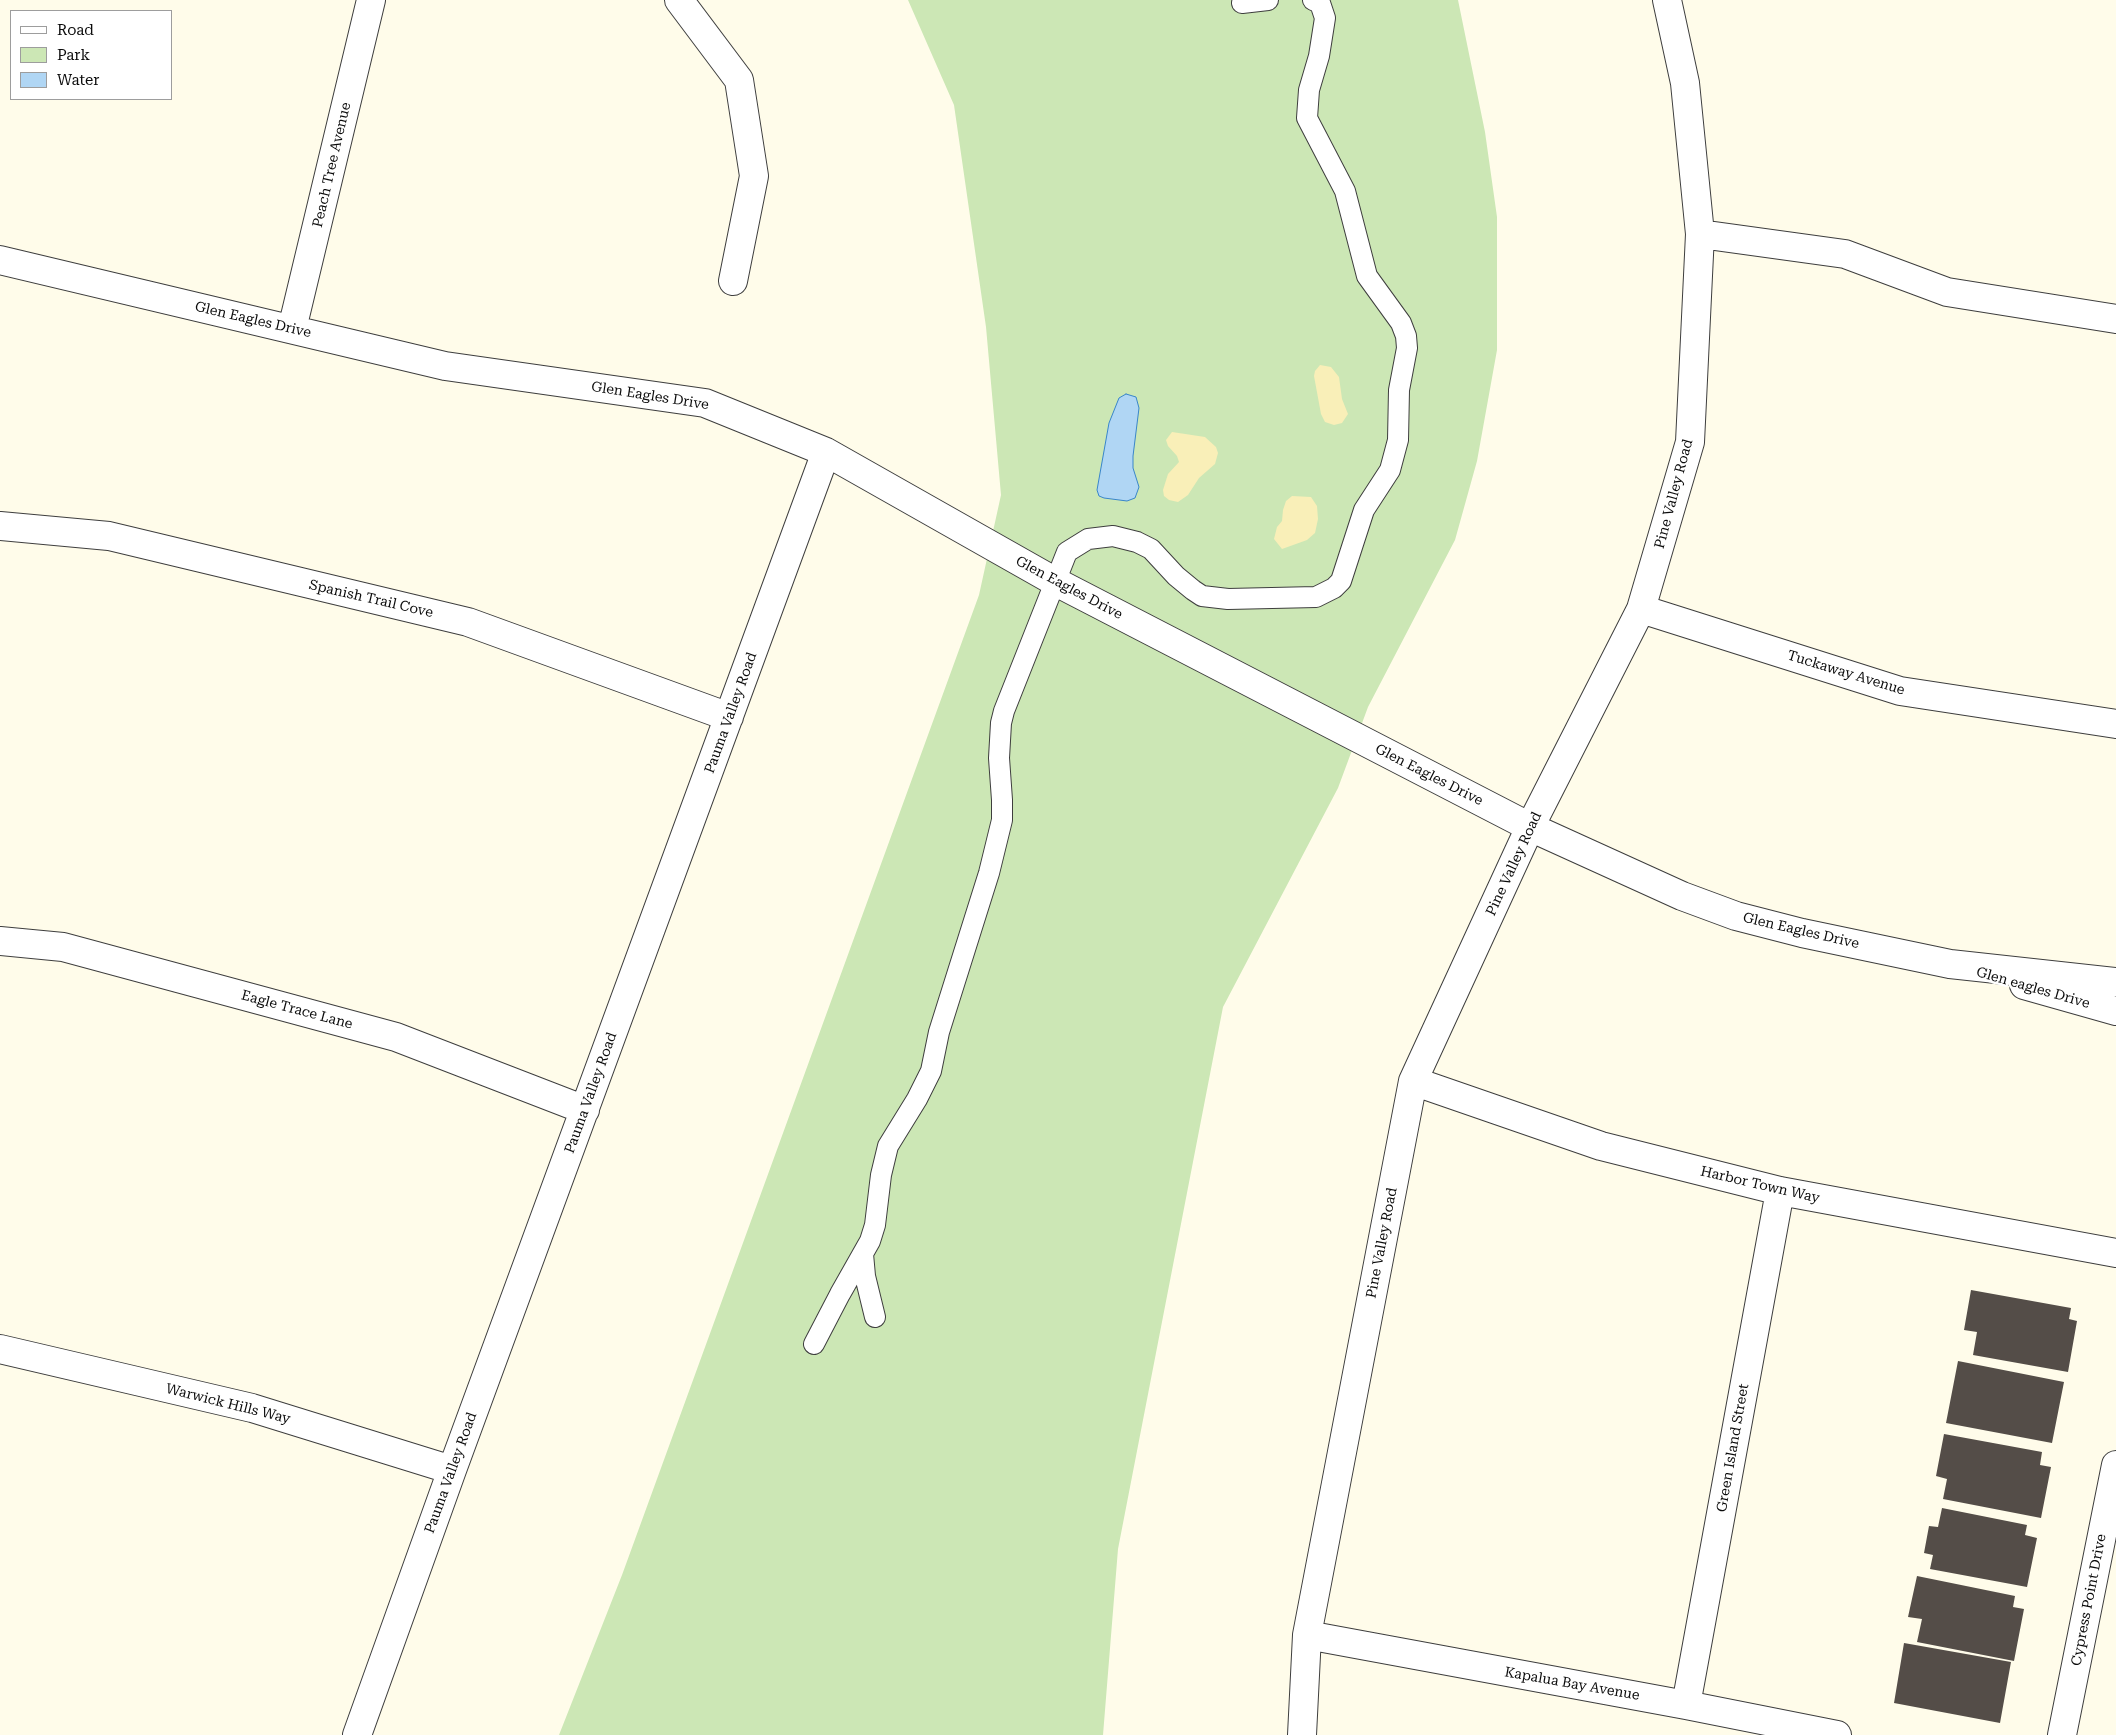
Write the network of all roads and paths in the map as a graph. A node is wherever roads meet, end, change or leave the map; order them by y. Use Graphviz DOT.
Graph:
graph roads {
  1 [pos="371,0"];
  2 [pos="679,0"];
  3 [pos="1268,0"];
  4 [pos="1313,0"];
  5 [pos="1667,0"];
  6 [pos="1242,8"];
  7 [pos="1700,234"];
  8 [pos="0,260"];
  9 [pos="734,281"];
  10 [pos="2116,319"];
  11 [pos="292,330"];
  12 [pos="826,452"];
  13 [pos="0,526"];
  14 [pos="1054,581"];
  15 [pos="1641,609"];
  16 [pos="730,718"];
  17 [pos="2116,724"];
  18 [pos="1530,827"];
  19 [pos="0,941"];
  20 [pos="1950,964"];
  21 [pos="2116,982"];
  22 [pos="2116,1011"];
  23 [pos="1413,1080"];
  24 [pos="585,1110"];
  25 [pos="1780,1192"];
  26 [pos="2116,1253"];
  27 [pos="864,1254"];
  28 [pos="876,1317"];
  29 [pos="814,1344"];
  30 [pos="0,1349"];
  31 [pos="2116,1465"];
  32 [pos="452,1470"];
  33 [pos="1307,1635"];
  34 [pos="1686,1705"];
  35 [pos="357,1735"];
  36 [pos="1302,1735"];
  37 [pos="1837,1735"];
  38 [pos="2062,1735"];
  1 -- 11 [label="street, Peach Tree Avenue"];
  2 -- 9 [label="street"];
  3 -- 6 [label="lane"];
  4 -- 14 [label="lane"];
  5 -- 7 [label="street, Pine Valley Road"];
  7 -- 10 [label="street"];
  7 -- 15 [label="street, Pine Valley Road"];
  8 -- 11 [label="street, Glen Eagles Drive"];
  11 -- 12 [label="street, Glen Eagles Drive"];
  12 -- 14 [label="street, Glen Eagles Drive"];
  12 -- 16 [label="street, Pauma Valley Road"];
  13 -- 16 [label="street, Spanish Trail Cove"];
  14 -- 18 [label="street, Glen Eagles Drive"];
  14 -- 27 [label="lane"];
  15 -- 17 [label="street, Tuckaway Avenue"];
  15 -- 18 [label="street, Pine Valley Road"];
  16 -- 24 [label="street, Pauma Valley Road"];
  18 -- 20 [label="street, Glen Eagles Drive"];
  18 -- 23 [label="street, Pine Valley Road"];
  19 -- 24 [label="street, Eagle Trace Lane"];
  20 -- 21 [label="street, Glen Eagles Drive"];
  20 -- 22 [label="street, Glen eagles Drive"];
  23 -- 25 [label="street, Harbor Town Way"];
  23 -- 33 [label="street, Pine Valley Road"];
  24 -- 32 [label="street, Pauma Valley Road"];
  25 -- 26 [label="street, Harbor Town Way"];
  25 -- 34 [label="street, Green Island Street"];
  27 -- 28 [label="lane"];
  27 -- 29 [label="lane"];
  30 -- 32 [label="street, Warwick Hills Way"];
  31 -- 38 [label="street, Cypress Point Drive"];
  32 -- 35 [label="street, Pauma Valley Road"];
  33 -- 34 [label="street, Kapalua Bay Avenue"];
  33 -- 36 [label="street, Pine Valley Road"];
  34 -- 37 [label="street, Kapalua Bay Avenue"];
}
